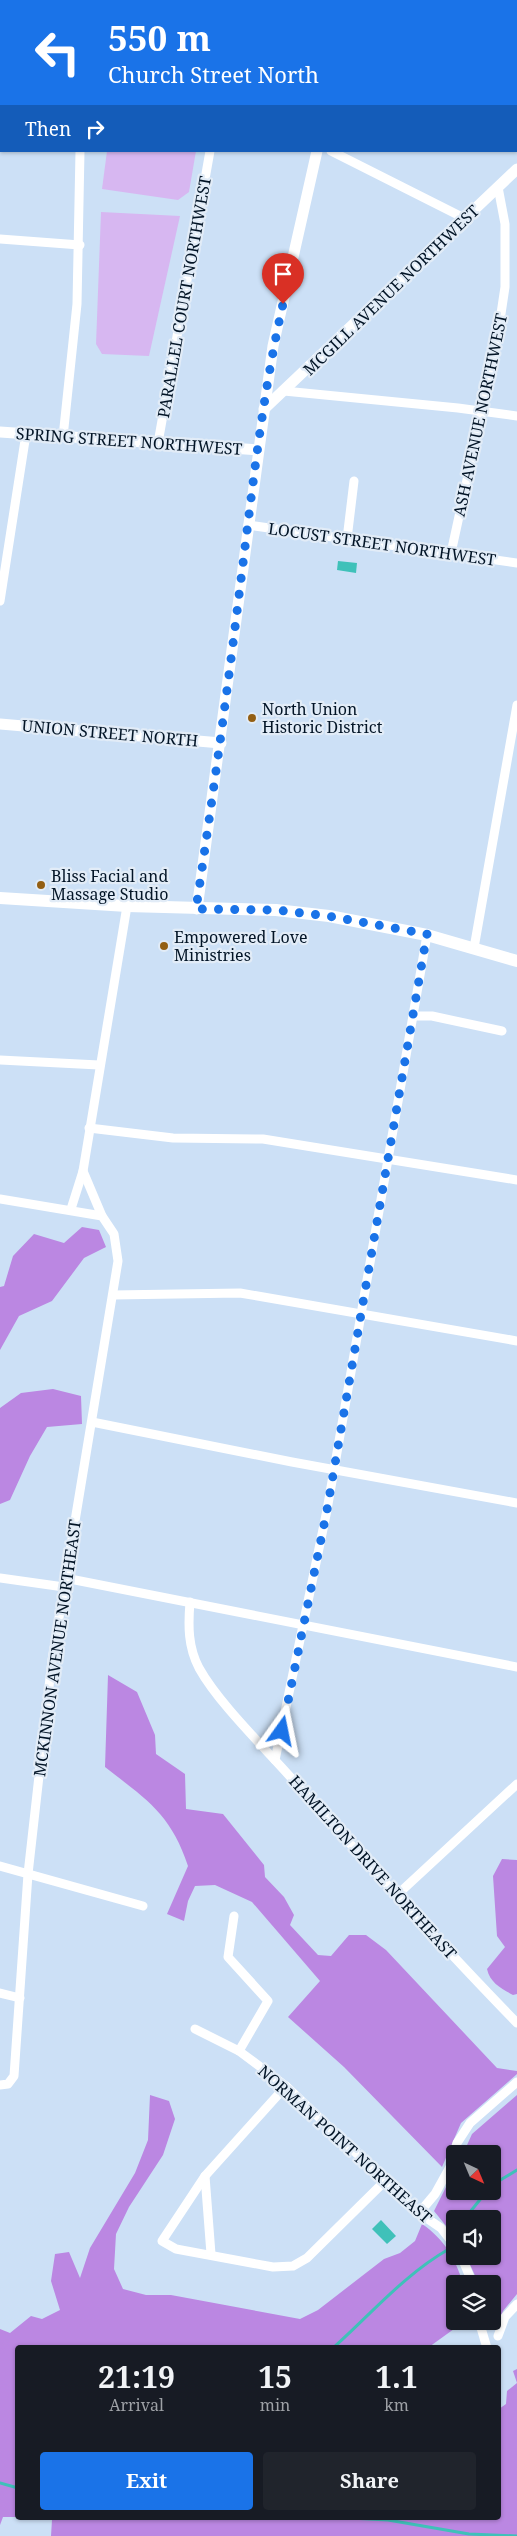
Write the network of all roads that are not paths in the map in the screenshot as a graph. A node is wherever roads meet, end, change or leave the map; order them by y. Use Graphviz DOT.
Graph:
graph roads {
  1 [pos="80,152"];
  2 [pos="210,152"];
  3 [pos="318,152"];
  4 [pos="333,152"];
  5 [pos="517,169"];
  6 [pos="498,187"];
  7 [pos="466,219"];
  8 [pos="0,239"];
  9 [pos="80,245"];
  10 [pos="284,391"];
  11 [pos="264,409"];
  12 [pos="482,412"];
  13 [pos="517,416"];
  14 [pos="0,432"];
  15 [pos="26,434"];
  16 [pos="63,436"];
  17 [pos="158,443"];
  18 [pos="258,450"];
  19 [pos="354,481"];
  20 [pos="248,525"];
  21 [pos="347,538"];
  22 [pos="451,553"];
  23 [pos="517,563"];
  24 [pos="0,601"];
  25 [pos="517,705"];
  26 [pos="0,724"];
  27 [pos="221,743"];
  28 [pos="0,898"];
  29 [pos="127,906"];
  30 [pos="196,909"];
  31 [pos="427,934"];
  32 [pos="474,948"];
  33 [pos="517,960"];
  34 [pos="414,1016"];
  35 [pos="502,1032"];
  36 [pos="0,1060"];
  37 [pos="99,1065"];
  38 [pos="89,1128"];
  39 [pos="389,1158"];
  40 [pos="83,1171"];
  41 [pos="517,1180"];
  42 [pos="0,1199"];
  43 [pos="71,1209"];
  44 [pos="102,1216"];
  45 [pos="113,1295"];
  46 [pos="361,1314"];
  47 [pos="517,1341"];
  48 [pos="92,1422"];
  49 [pos="334,1470"];
  50 [pos="517,1503"];
  51 [pos="0,1578"];
  52 [pos="64,1582"];
  53 [pos="190,1602"];
  54 [pos="304,1625"];
  55 [pos="517,1667"];
  56 [pos="276,1760"];
  57 [pos="517,1784"];
  58 [pos="0,1866"];
  59 [pos="28,1874"];
  60 [pos="397,1895"];
  61 [pos="143,1906"];
  62 [pos="234,1916"];
  63 [pos="0,1993"];
  64 [pos="20,1998"];
  65 [pos="517,2023"];
  66 [pos="195,2029"];
  67 [pos="239,2051"];
  68 [pos="517,2082"];
  69 [pos="4,2084"];
  70 [pos="286,2086"];
  71 [pos="205,2176"];
  72 [pos="385,2181"];
  73 [pos="418,2213"];
  74 [pos="446,2234"];
  75 [pos="211,2254"];
  76 [pos="517,2304"];
  77 [pos="485,2330"];
  78 [pos="493,2343"];
  1 -- 9 [label="street"];
  2 -- 17 [label="street, PARALLEL COURT NORTHWEST"];
  3 -- 11 [label="street"];
  4 -- 7 [label="street"];
  5 -- 6 [label="street, MCGILL AVENUE NORTHWEST"];
  6 -- 7 [label="street, MCGILL AVENUE NORTHWEST"];
  6 -- 12 [label="street, ASH AVENUE NORTHWEST"];
  7 -- 10 [label="street, MCGILL AVENUE NORTHWEST"];
  8 -- 9 [label="street"];
  9 -- 16 [label="street"];
  10 -- 11 [label="street, MCGILL AVENUE NORTHWEST"];
  10 -- 12 [label="street"];
  11 -- 18 [label="street"];
  12 -- 13 [label="street"];
  12 -- 22 [label="street, ASH AVENUE NORTHWEST"];
  14 -- 15 [label="street, SPRING STREET NORTHWEST"];
  15 -- 16 [label="street, SPRING STREET NORTHWEST"];
  15 -- 24 [label="street"];
  16 -- 17 [label="street, SPRING STREET NORTHWEST"];
  17 -- 18 [label="street, SPRING STREET NORTHWEST"];
  18 -- 20 [label="street"];
  19 -- 21 [label="street"];
  20 -- 21 [label="street, LOCUST STREET NORTHWEST"];
  20 -- 27 [label="street"];
  21 -- 22 [label="street, LOCUST STREET NORTHWEST"];
  22 -- 23 [label="street, LOCUST STREET NORTHWEST"];
  25 -- 32 [label="street"];
  26 -- 27 [label="street, UNION STREET NORTH"];
  27 -- 30 [label="street"];
  28 -- 29 [label="main road"];
  29 -- 30 [label="main road"];
  29 -- 37 [label="street"];
  30 -- 31 [label="main road"];
  31 -- 32 [label="main road"];
  31 -- 34 [label="street"];
  32 -- 33 [label="main road"];
  34 -- 35 [label="street"];
  34 -- 39 [label="street"];
  36 -- 37 [label="street"];
  37 -- 38 [label="street"];
  38 -- 39 [label="street"];
  38 -- 40 [label="street"];
  39 -- 41 [label="street"];
  39 -- 46 [label="street"];
  40 -- 43 [label="street"];
  40 -- 44 [label="street, MCKINNON AVENUE NORTHEAST"];
  42 -- 43 [label="street"];
  43 -- 44 [label="street"];
  44 -- 45 [label="street, MCKINNON AVENUE NORTHEAST"];
  45 -- 46 [label="street"];
  45 -- 48 [label="street, MCKINNON AVENUE NORTHEAST"];
  46 -- 47 [label="street"];
  46 -- 49 [label="street"];
  48 -- 49 [label="street"];
  48 -- 52 [label="street, MCKINNON AVENUE NORTHEAST"];
  49 -- 50 [label="street"];
  49 -- 54 [label="street"];
  51 -- 52 [label="street"];
  52 -- 53 [label="street"];
  52 -- 59 [label="street, MCKINNON AVENUE NORTHEAST"];
  53 -- 54 [label="street"];
  53 -- 56 [label="street, HAMILTON DRIVE NORTHEAST"];
  54 -- 55 [label="street"];
  54 -- 56 [label="street"];
  56 -- 60 [label="street, HAMILTON DRIVE NORTHEAST"];
  57 -- 60 [label="street"];
  58 -- 59 [label="street"];
  59 -- 61 [label="street"];
  59 -- 64 [label="street, MCKINNON AVENUE NORTHEAST"];
  60 -- 65 [label="street, HAMILTON DRIVE NORTHEAST"];
  62 -- 67 [label="street"];
  63 -- 64 [label="street"];
  64 -- 69 [label="street, MCKINNON AVENUE NORTHEAST"];
  66 -- 67 [label="street, NORMAN POINT NORTHEAST"];
  67 -- 70 [label="street, NORMAN POINT NORTHEAST"];
  68 -- 73 [label="street"];
  70 -- 71 [label="street"];
  70 -- 72 [label="street, NORMAN POINT NORTHEAST"];
  71 -- 75 [label="street"];
  71 -- 75 [label="street"];
  72 -- 73 [label="street, NORMAN POINT NORTHEAST"];
  72 -- 75 [label="street"];
  73 -- 74 [label="street, NORMAN POINT NORTHEAST"];
  76 -- 78 [label="street"];
  77 -- 78 [label="street"];
}
